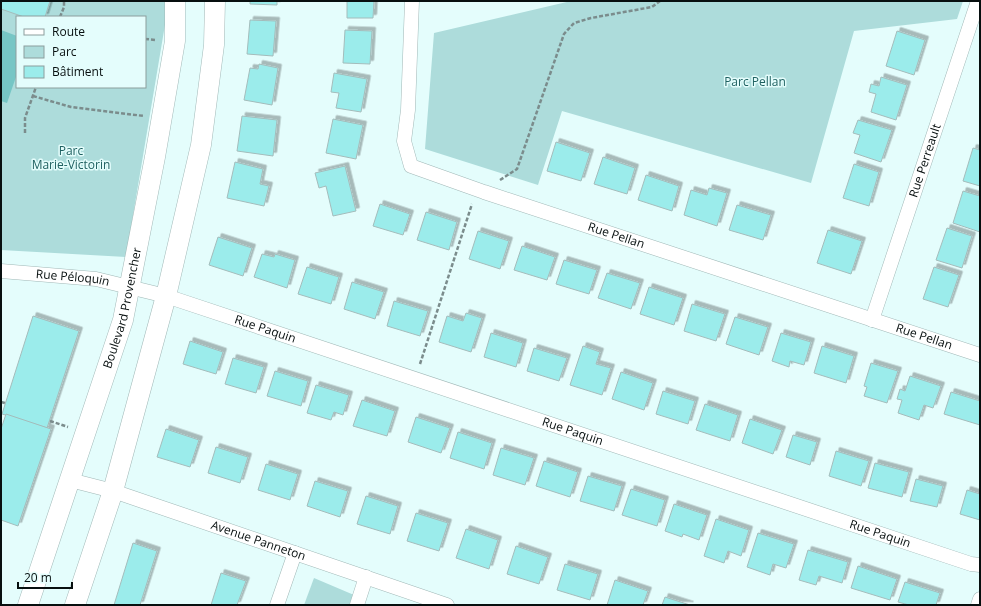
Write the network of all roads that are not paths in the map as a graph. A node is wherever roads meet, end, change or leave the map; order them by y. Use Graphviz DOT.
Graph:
graph roads {
  1 [pos="175,1"];
  2 [pos="215,1"];
  3 [pos="412,1"];
  4 [pos="978,1"];
  5 [pos="1,271"];
  6 [pos="129,287"];
  7 [pos="166,296"];
  8 [pos="872,320"];
  9 [pos="980,355"];
  10 [pos="70,480"];
  11 [pos="114,491"];
  12 [pos="294,553"];
  13 [pos="980,565"];
  14 [pos="366,577"];
  15 [pos="980,599"];
  16 [pos="28,605"];
  17 [pos="75,605"];
  18 [pos="277,605"];
  19 [pos="357,605"];
  20 [pos="447,605"];
  21 [pos="978,605"];
  1 -- 6 [label="street, Boulevard Provencher"];
  2 -- 7 [label="street"];
  3 -- 8 [label="street, Rue Pellan"];
  4 -- 8 [label="street, Rue Perreault"];
  5 -- 6 [label="street, Rue Péloquin"];
  6 -- 7 [label="street, Rue Péloquin"];
  6 -- 10 [label="street, Boulevard Provencher"];
  7 -- 11 [label="street"];
  7 -- 13 [label="street, Rue Paquin"];
  8 -- 9 [label="street, Rue Pellan"];
  10 -- 11 [label="street, Avenue Panneton"];
  10 -- 16 [label="street, Boulevard Provencher"];
  11 -- 12 [label="street, Avenue Panneton"];
  11 -- 17 [label="street"];
  12 -- 14 [label="street, Avenue Panneton"];
  12 -- 18 [label="street"];
  14 -- 19 [label="street"];
  14 -- 20 [label="street, Avenue Panneton"];
  15 -- 21 [label="street"];
}
